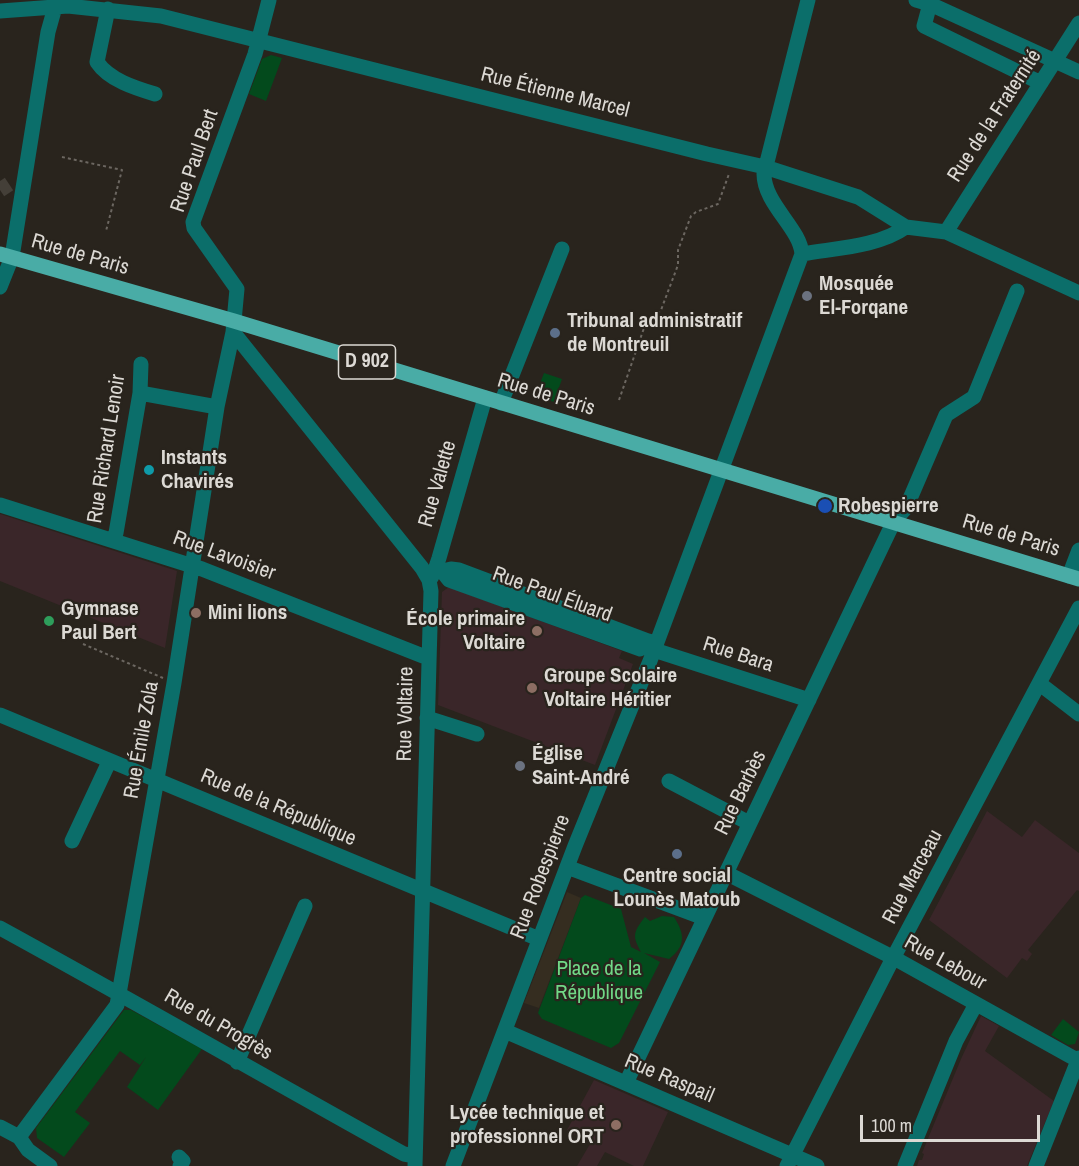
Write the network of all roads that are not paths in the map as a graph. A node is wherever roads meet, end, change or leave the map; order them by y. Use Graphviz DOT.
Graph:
graph roads {
  1 [pos="269,0"];
  2 [pos="808,0"];
  3 [pos="926,1"];
  4 [pos="56,4"];
  5 [pos="108,9"];
  6 [pos="0,11"];
  7 [pos="1079,23"];
  8 [pos="259,41"];
  9 [pos="1055,61"];
  10 [pos="1079,72"];
  11 [pos="1041,83"];
  12 [pos="155,94"];
  13 [pos="765,167"];
  14 [pos="24,174"];
  15 [pos="9,184"];
  16 [pos="906,227"];
  17 [pos="946,232"];
  18 [pos="562,249"];
  19 [pos="802,254"];
  20 [pos="6,255"];
  21 [pos="0,287"];
  22 [pos="1017,291"];
  23 [pos="1079,292"];
  24 [pos="233,326"];
  25 [pos="141,364"];
  26 [pos="140,393"];
  27 [pos="485,398"];
  28 [pos="501,403"];
  29 [pos="217,407"];
  30 [pos="721,470"];
  31 [pos="0,506"];
  32 [pos="894,521"];
  33 [pos="112,540"];
  34 [pos="1079,550"];
  35 [pos="191,565"];
  36 [pos="435,575"];
  37 [pos="1074,577"];
  38 [pos="1079,608"];
  39 [pos="653,645"];
  40 [pos="428,658"];
  41 [pos="1040,684"];
  42 [pos="809,700"];
  43 [pos="1079,714"];
  44 [pos="0,715"];
  45 [pos="427,718"];
  46 [pos="477,734"];
  47 [pos="110,762"];
  48 [pos="156,780"];
  49 [pos="669,781"];
  50 [pos="749,823"];
  51 [pos="72,841"];
  52 [pos="567,867"];
  53 [pos="723,880"];
  54 [pos="423,891"];
  55 [pos="306,906"];
  56 [pos="704,918"];
  57 [pos="0,928"];
  58 [pos="540,939"];
  59 [pos="894,958"];
  60 [pos="119,993"];
  61 [pos="976,1004"];
  62 [pos="505,1031"];
  63 [pos="1079,1059"];
  64 [pos="237,1062"];
  65 [pos="626,1083"];
  66 [pos="0,1127"];
  67 [pos="19,1137"];
  68 [pos="415,1161"];
  69 [pos="790,1161"];
  70 [pos="43,1164"];
  71 [pos="453,1166"];
  72 [pos="817,1166"];
  73 [pos="905,1166"];
  74 [pos="1036,1166"];
  1 -- 8 [label="street"];
  2 -- 13 [label="street"];
  3 -- 9 [label="street"];
  3 -- 11 [label="street"];
  4 -- 5 [label="street, Rue Étienne Marcel"];
  4 -- 6 [label="street, Rue Étienne Marcel"];
  4 -- 14 [label="street"];
  5 -- 8 [label="street, Rue Étienne Marcel"];
  5 -- 12 [label="street"];
  7 -- 9 [label="street, Rue de la Fraternité"];
  8 -- 13 [label="street, Rue Étienne Marcel"];
  8 -- 24 [label="street, Rue Paul Bert"];
  9 -- 10 [label="street"];
  9 -- 11 [label="street, Rue de la Fraternité"];
  11 -- 17 [label="street, Rue de la Fraternité"];
  13 -- 16 [label="street, Rue Étienne Marcel"];
  13 -- 19 [label="street"];
  14 -- 15 [label="street"];
  14 -- 20 [label="street"];
  16 -- 17 [label="street, Rue Étienne Marcel"];
  16 -- 19 [label="street"];
  17 -- 23 [label="street, Rue Étienne Marcel"];
  18 -- 28 [label="street"];
  19 -- 30 [label="street, Rue Robespierre"];
  20 -- 21 [label="street"];
  20 -- 24 [label="main road, Rue de Paris / D 902"];
  22 -- 32 [label="street, Rue Barbès"];
  24 -- 27 [label="main road, Rue de Paris / D 902"];
  24 -- 29 [label="street, Rue Émile Zola"];
  24 -- 36 [label="street"];
  25 -- 26 [label="street, Rue Richard Lenoir"];
  26 -- 29 [label="street"];
  26 -- 33 [label="street, Rue Richard Lenoir"];
  27 -- 28 [label="main road, Rue de Paris / D 902"];
  27 -- 36 [label="street, Rue Valette"];
  28 -- 30 [label="main road, Rue de Paris / D 902"];
  29 -- 35 [label="street, Rue Émile Zola"];
  30 -- 32 [label="main road, Rue de Paris / D 902"];
  30 -- 39 [label="street, Rue Robespierre"];
  31 -- 33 [label="street, Rue Lavoisier"];
  32 -- 37 [label="main road, Rue de Paris / D 902"];
  32 -- 42 [label="street, Rue Barbès"];
  33 -- 35 [label="street, Rue Lavoisier"];
  34 -- 37 [label="street"];
  35 -- 40 [label="street, Rue Lavoisier"];
  35 -- 48 [label="street, Rue Émile Zola"];
  36 -- 39 [label="street, Rue Paul Éluard"];
  36 -- 40 [label="street, Rue Voltaire"];
  38 -- 41 [label="street, Rue Marceau"];
  39 -- 42 [label="street, Rue Bara"];
  39 -- 52 [label="street, Rue Robespierre"];
  40 -- 45 [label="street, Rue Voltaire"];
  41 -- 43 [label="street"];
  41 -- 59 [label="street, Rue Marceau"];
  42 -- 50 [label="street, Rue Barbès"];
  44 -- 47 [label="street, Rue de la République"];
  45 -- 46 [label="street"];
  45 -- 54 [label="street, Rue Voltaire"];
  47 -- 48 [label="street, Rue de la République"];
  47 -- 51 [label="street"];
  48 -- 54 [label="street, Rue de la République"];
  48 -- 60 [label="street, Rue Émile Zola"];
  49 -- 50 [label="street"];
  50 -- 53 [label="street, Rue Barbès"];
  52 -- 56 [label="street"];
  52 -- 58 [label="street, Rue Robespierre"];
  53 -- 56 [label="street, Rue Barbès"];
  53 -- 59 [label="street, Rue Lebour"];
  54 -- 58 [label="street, Rue de la République"];
  54 -- 68 [label="street, Rue Voltaire"];
  55 -- 64 [label="street"];
  56 -- 65 [label="street, Rue Barbès"];
  57 -- 60 [label="street, Rue du Progrès"];
  58 -- 62 [label="street, Rue Robespierre"];
  59 -- 61 [label="street, Rue Lebour"];
  59 -- 69 [label="street, Rue Marceau"];
  60 -- 64 [label="street, Rue du Progrès"];
  60 -- 67 [label="street, Rue Émile Zola"];
  61 -- 63 [label="street, Rue Lebour"];
  61 -- 73 [label="street"];
  62 -- 65 [label="street, Rue Raspail"];
  62 -- 71 [label="street, Rue Robespierre"];
  63 -- 74 [label="street"];
  64 -- 68 [label="street, Rue du Progrès"];
  65 -- 69 [label="street, Rue Raspail"];
  66 -- 67 [label="street"];
  67 -- 70 [label="street"];
  69 -- 72 [label="street, Rue Raspail"];
}
